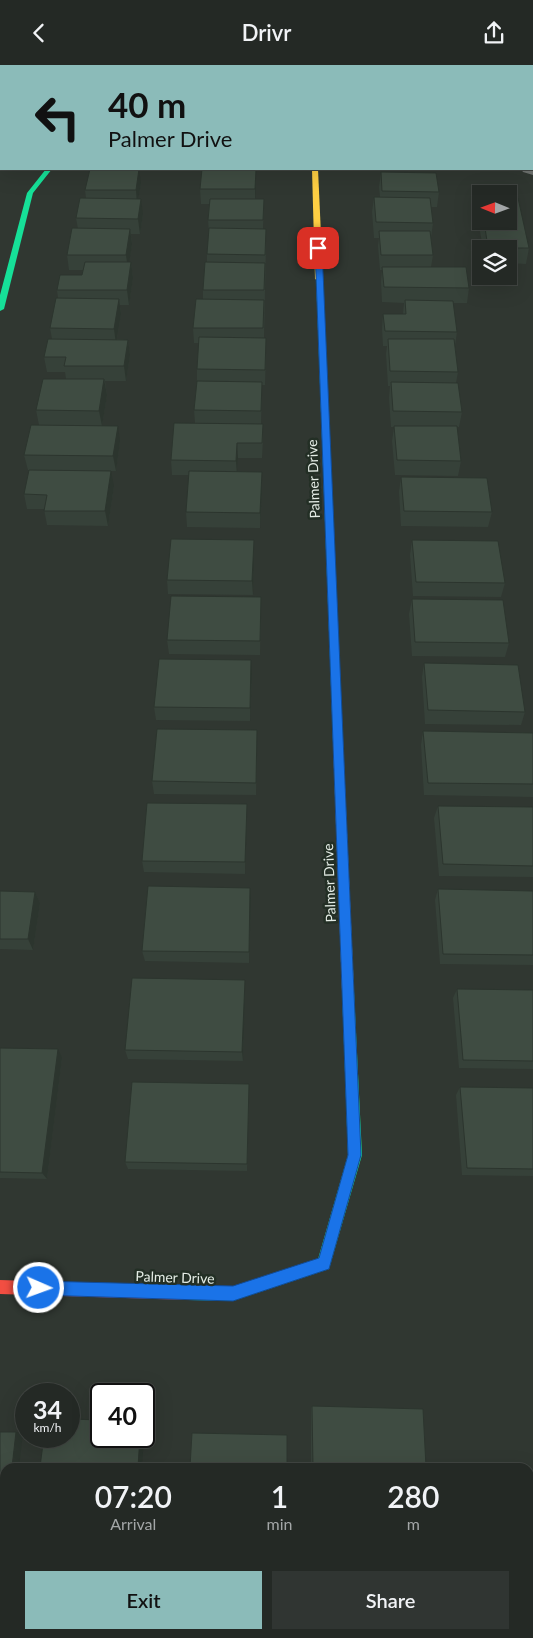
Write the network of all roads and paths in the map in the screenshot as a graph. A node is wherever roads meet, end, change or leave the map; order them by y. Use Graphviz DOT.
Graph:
graph roads {
  1 [pos="46,170"];
  2 [pos="315,170"];
  3 [pos="0,309"];
  4 [pos="0,1287"];
  1 -- 3 [label="street"];
  2 -- 4 [label="street, Palmer Drive"];
}
